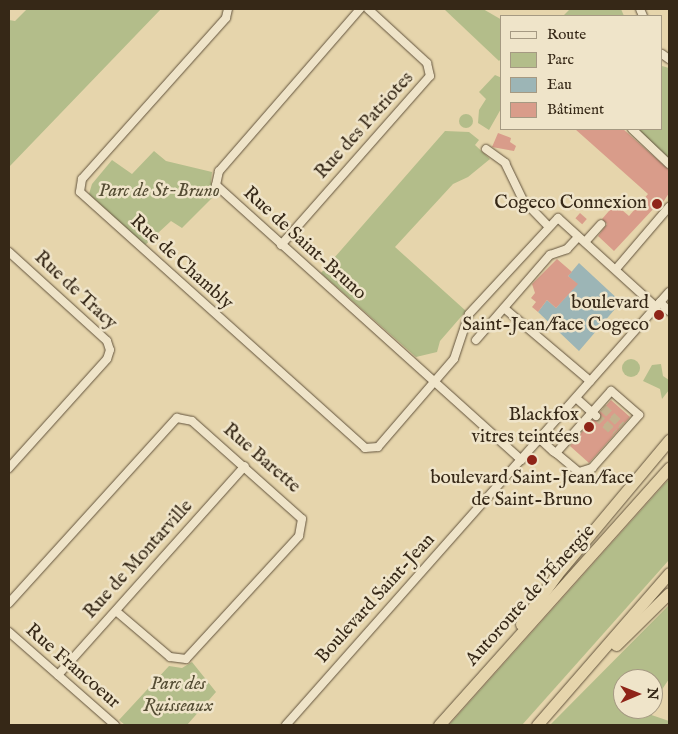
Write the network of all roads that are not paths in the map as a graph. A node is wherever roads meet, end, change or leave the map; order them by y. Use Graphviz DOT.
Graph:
graph roads {
  1 [pos="228,9"];
  2 [pos="360,9"];
  3 [pos="368,9"];
  4 [pos="633,130"];
  5 [pos="486,149"];
  6 [pos="669,164"];
  7 [pos="669,207"];
  8 [pos="601,224"];
  9 [pos="548,226"];
  10 [pos="578,237"];
  11 [pos="585,242"];
  12 [pos="281,245"];
  13 [pos="9,252"];
  14 [pos="616,270"];
  15 [pos="669,292"];
  16 [pos="658,304"];
  17 [pos="504,308"];
  18 [pos="669,311"];
  19 [pos="476,340"];
  20 [pos="434,382"];
  21 [pos="590,382"];
  22 [pos="576,398"];
  23 [pos="594,414"];
  24 [pos="540,439"];
  25 [pos="669,440"];
  26 [pos="556,453"];
  27 [pos="520,460"];
  28 [pos="244,466"];
  29 [pos="9,468"];
  30 [pos="669,468"];
  31 [pos="669,573"];
  32 [pos="669,593"];
  33 [pos="9,604"];
  34 [pos="116,611"];
  35 [pos="9,632"];
  36 [pos="488,671"];
  37 [pos="58,675"];
  38 [pos="562,699"];
  39 [pos="114,725"];
  40 [pos="286,725"];
  41 [pos="440,725"];
  42 [pos="537,725"];
  1 -- 20 [label="street, Rue de Chambly"];
  2 -- 12 [label="street, Rue de Saint-Bruno"];
  3 -- 12 [label="street, Rue des Patriotes"];
  4 -- 6 [label="street"];
  5 -- 9 [label="street"];
  7 -- 14 [label="street"];
  8 -- 11 [label="street"];
  9 -- 10 [label="street"];
  9 -- 20 [label="street"];
  10 -- 11 [label="street"];
  10 -- 17 [label="street"];
  11 -- 14 [label="street"];
  12 -- 20 [label="street, Rue de Saint-Bruno"];
  13 -- 29 [label="street, Rue de Tracy"];
  14 -- 16 [label="street"];
  15 -- 16 [label="street, Boulevard Saint-Jean"];
  16 -- 18 [label="street"];
  16 -- 21 [label="street, Boulevard Saint-Jean"];
  17 -- 19 [label="street"];
  17 -- 21 [label="street"];
  20 -- 27 [label="street, Rue de Saint-Bruno"];
  21 -- 22 [label="street, Boulevard Saint-Jean"];
  22 -- 23 [label="street"];
  22 -- 24 [label="street, Boulevard Saint-Jean"];
  23 -- 26 [label="street"];
  23 -- 26 [label="street"];
  24 -- 26 [label="street"];
  24 -- 27 [label="street, Boulevard Saint-Jean"];
  25 -- 36 [label="highway"];
  27 -- 40 [label="street, Boulevard Saint-Jean"];
  28 -- 33 [label="street, Rue Barette"];
  28 -- 34 [label="street, Rue de Montarville"];
  28 -- 34 [label="street, Rue Barette"];
  30 -- 36 [label="highway, Autoroute de l'Énergie"];
  31 -- 38 [label="highway"];
  32 -- 38 [label="highway"];
  34 -- 37 [label="street, Rue de Montarville"];
  35 -- 37 [label="street, Rue Francoeur"];
  36 -- 41 [label="highway, Autoroute de l'Énergie"];
  37 -- 39 [label="street, Rue Francoeur"];
  38 -- 42 [label="highway"];
}
